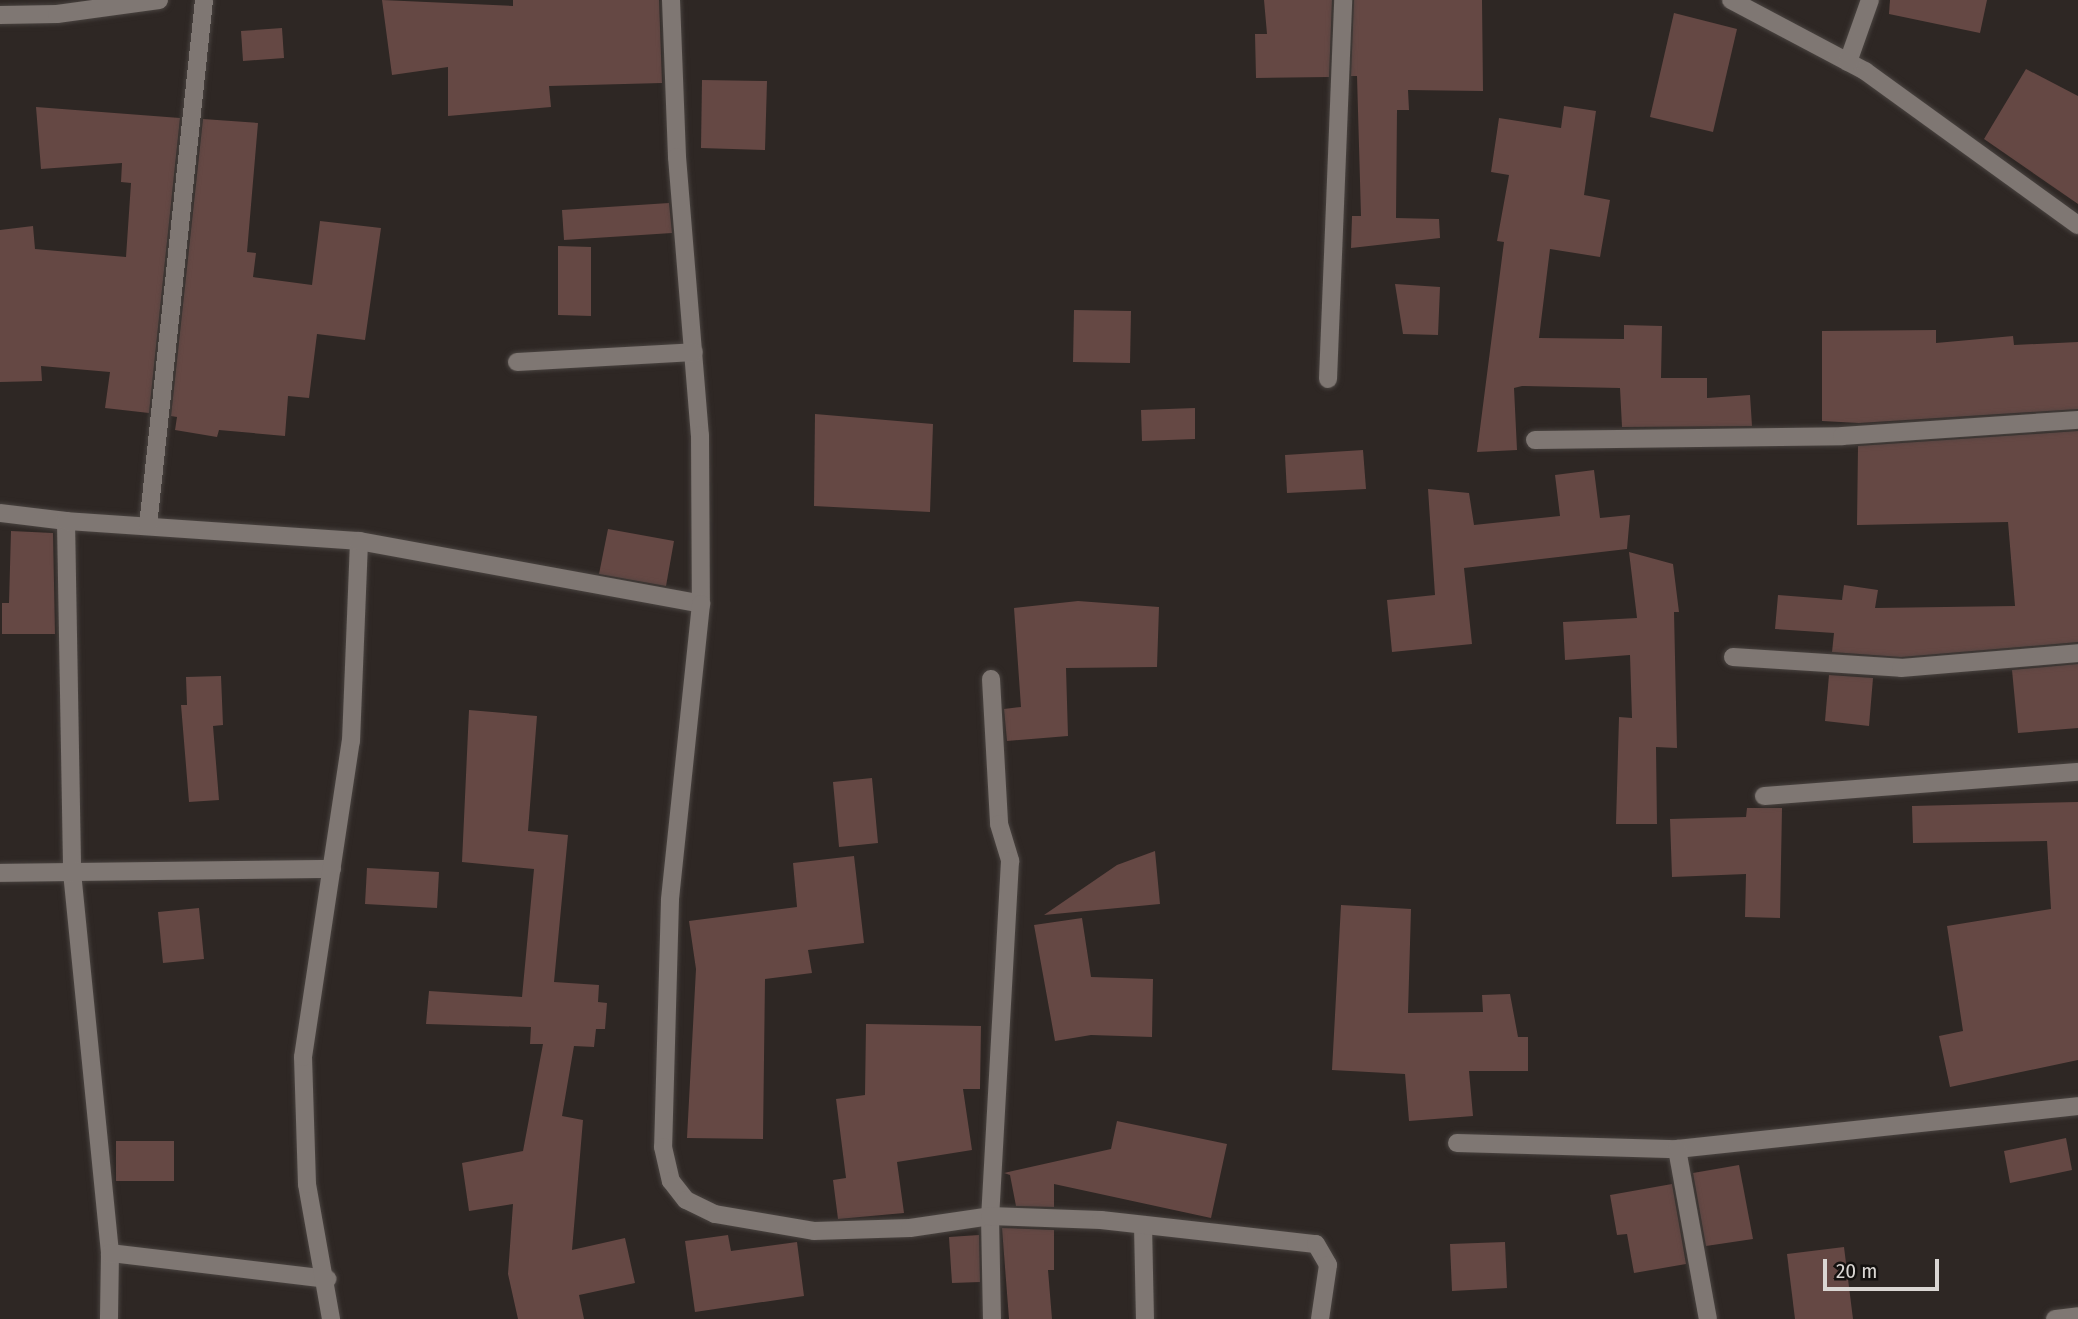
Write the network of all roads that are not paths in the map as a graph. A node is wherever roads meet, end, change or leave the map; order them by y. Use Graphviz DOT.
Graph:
graph roads {
  1 [pos="159,0"];
  2 [pos="204,0"];
  3 [pos="671,0"];
  4 [pos="1343,0"];
  5 [pos="1731,0"];
  6 [pos="1870,0"];
  7 [pos="56,7"];
  8 [pos="0,15"];
  9 [pos="1848,62"];
  10 [pos="2078,225"];
  11 [pos="694,352"];
  12 [pos="517,362"];
  13 [pos="1328,379"];
  14 [pos="2078,420"];
  15 [pos="1535,440"];
  16 [pos="0,513"];
  17 [pos="66,521"];
  18 [pos="148,526"];
  19 [pos="359,541"];
  20 [pos="702,604"];
  21 [pos="2078,653"];
  22 [pos="1733,657"];
  23 [pos="991,679"];
  24 [pos="2078,772"];
  25 [pos="1764,796"];
  26 [pos="332,869"];
  27 [pos="72,872"];
  28 [pos="0,873"];
  29 [pos="2078,1106"];
  30 [pos="1457,1143"];
  31 [pos="1677,1149"];
  32 [pos="990,1216"];
  33 [pos="1143,1225"];
  34 [pos="110,1253"];
  35 [pos="327,1279"];
  36 [pos="2078,1316"];
  37 [pos="109,1319"];
  38 [pos="331,1319"];
  39 [pos="992,1319"];
  40 [pos="1145,1319"];
  41 [pos="1320,1319"];
  42 [pos="1708,1319"];
  43 [pos="2054,1319"];
  1 -- 7 [label="street"];
  2 -- 18 [label="street"];
  3 -- 11 [label="street"];
  4 -- 13 [label="street"];
  5 -- 9 [label="street"];
  6 -- 9 [label="street"];
  7 -- 8 [label="street"];
  9 -- 10 [label="street"];
  11 -- 12 [label="street"];
  11 -- 20 [label="street"];
  14 -- 15 [label="street"];
  16 -- 17 [label="street"];
  17 -- 18 [label="street"];
  17 -- 27 [label="street"];
  18 -- 19 [label="street"];
  19 -- 20 [label="street"];
  19 -- 26 [label="street"];
  20 -- 32 [label="street"];
  21 -- 22 [label="street"];
  23 -- 32 [label="street"];
  24 -- 25 [label="street"];
  26 -- 27 [label="street"];
  26 -- 35 [label="street"];
  27 -- 28 [label="street"];
  27 -- 34 [label="street"];
  29 -- 31 [label="street"];
  30 -- 31 [label="street"];
  31 -- 42 [label="street"];
  32 -- 33 [label="street"];
  32 -- 39 [label="street"];
  33 -- 40 [label="street"];
  33 -- 41 [label="street"];
  34 -- 35 [label="street"];
  34 -- 37 [label="street"];
  35 -- 38 [label="street"];
  36 -- 43 [label="street"];
}
